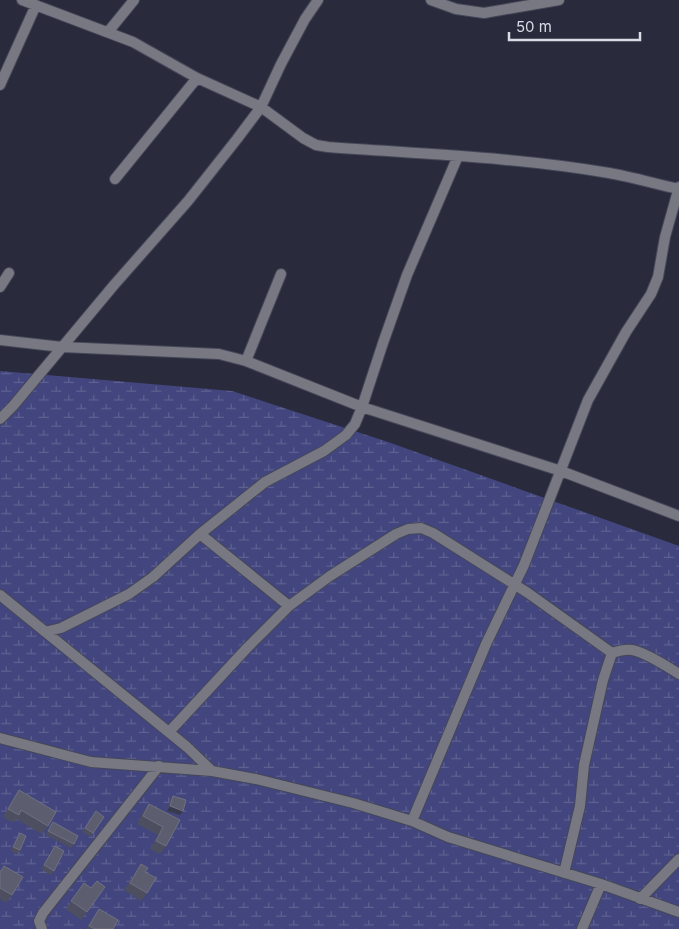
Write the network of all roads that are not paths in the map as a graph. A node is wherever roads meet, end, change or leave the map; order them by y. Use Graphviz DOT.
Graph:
graph roads {
  1 [pos="22,0"];
  2 [pos="134,0"];
  3 [pos="318,0"];
  4 [pos="430,0"];
  5 [pos="559,0"];
  6 [pos="36,5"];
  7 [pos="108,32"];
  8 [pos="197,78"];
  9 [pos="0,85"];
  10 [pos="261,107"];
  11 [pos="458,156"];
  12 [pos="115,179"];
  13 [pos="679,189"];
  14 [pos="9,273"];
  15 [pos="281,274"];
  16 [pos="0,287"];
  17 [pos="0,340"];
  18 [pos="62,347"];
  19 [pos="246,361"];
  20 [pos="362,407"];
  21 [pos="0,419"];
  22 [pos="561,471"];
  23 [pos="679,516"];
  24 [pos="200,534"];
  25 [pos="513,584"];
  26 [pos="1,598"];
  27 [pos="289,606"];
  28 [pos="44,632"];
  29 [pos="612,654"];
  30 [pos="679,674"];
  31 [pos="169,732"];
  32 [pos="0,738"];
  33 [pos="159,766"];
  34 [pos="212,771"];
  35 [pos="412,821"];
  36 [pos="679,859"];
  37 [pos="564,873"];
  38 [pos="600,884"];
  39 [pos="640,899"];
  40 [pos="679,912"];
  41 [pos="42,929"];
  42 [pos="582,929"];
  1 -- 6 [label="street"];
  2 -- 7 [label="street"];
  3 -- 10 [label="street"];
  4 -- 5 [label="street"];
  6 -- 7 [label="street"];
  6 -- 9 [label="street"];
  7 -- 8 [label="street"];
  8 -- 10 [label="street"];
  8 -- 12 [label="street"];
  10 -- 11 [label="street"];
  10 -- 18 [label="street"];
  11 -- 13 [label="street"];
  11 -- 20 [label="street"];
  13 -- 22 [label="street"];
  14 -- 16 [label="street"];
  15 -- 19 [label="street"];
  17 -- 18 [label="street"];
  18 -- 19 [label="street"];
  18 -- 21 [label="street"];
  19 -- 20 [label="street"];
  20 -- 22 [label="street"];
  20 -- 24 [label="street"];
  22 -- 23 [label="street"];
  22 -- 25 [label="street"];
  24 -- 27 [label="street"];
  24 -- 28 [label="street"];
  25 -- 27 [label="street"];
  25 -- 29 [label="street"];
  25 -- 35 [label="street"];
  26 -- 28 [label="street"];
  27 -- 31 [label="street"];
  28 -- 31 [label="street"];
  29 -- 30 [label="street"];
  29 -- 37 [label="street"];
  31 -- 34 [label="street"];
  32 -- 33 [label="street"];
  33 -- 34 [label="street"];
  33 -- 41 [label="street"];
  34 -- 35 [label="street"];
  35 -- 37 [label="street"];
  36 -- 39 [label="street"];
  37 -- 38 [label="street"];
  38 -- 39 [label="street"];
  38 -- 42 [label="street"];
  39 -- 40 [label="street"];
}
